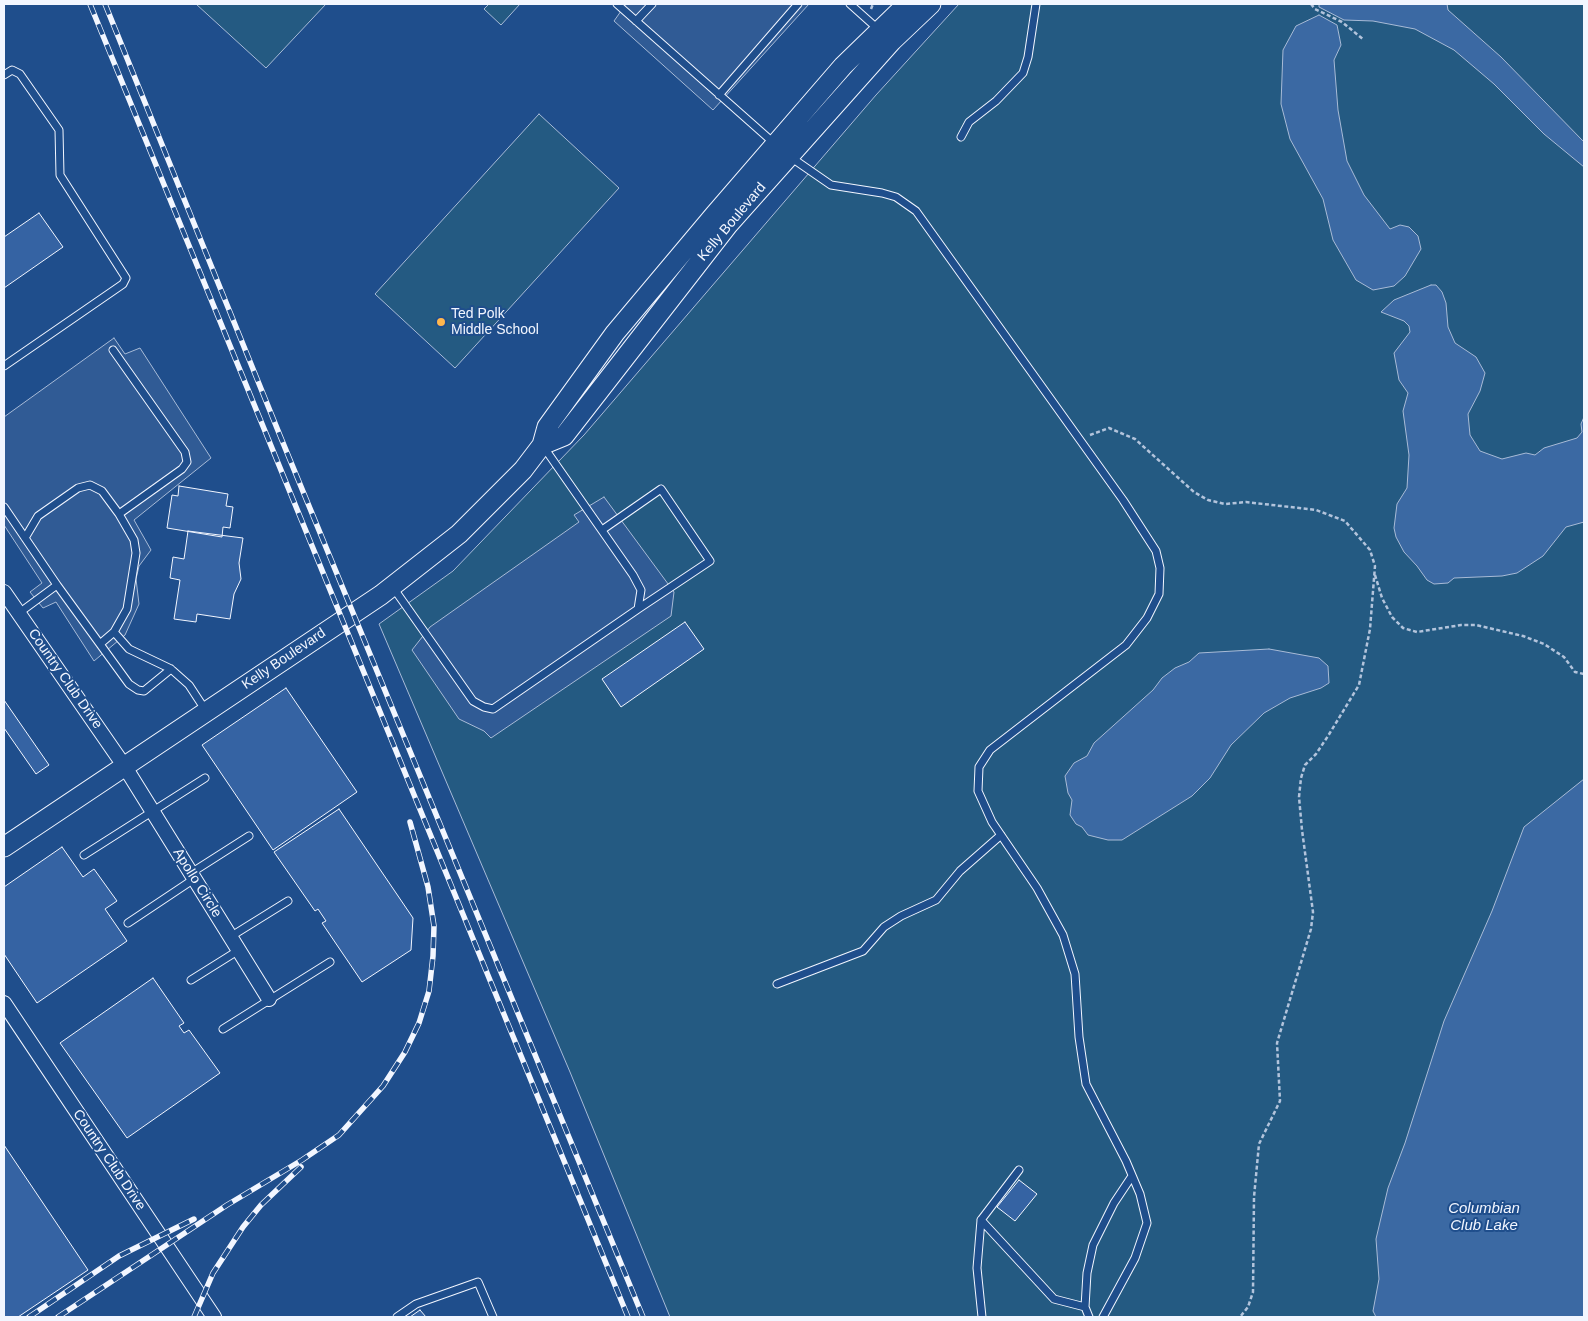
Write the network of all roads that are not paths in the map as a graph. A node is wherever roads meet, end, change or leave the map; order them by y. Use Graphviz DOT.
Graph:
graph roads {
  1 [pos="617,4"];
  2 [pos="652,4"];
  3 [pos="798,4"];
  4 [pos="850,4"];
  5 [pos="907,4"];
  6 [pos="931,4"];
  7 [pos="1036,4"];
  8 [pos="636,21"];
  9 [pos="879,30"];
  10 [pos="4,75"];
  11 [pos="719,95"];
  12 [pos="961,137"];
  13 [pos="782,150"];
  14 [pos="114,350"];
  15 [pos="4,366"];
  16 [pos="542,445"];
  17 [pos="4,507"];
  18 [pos="119,514"];
  19 [pos="602,530"];
  20 [pos="25,538"];
  21 [pos="57,585"];
  22 [pos="392,586"];
  23 [pos="4,592"];
  24 [pos="638,609"];
  25 [pos="18,613"];
  26 [pos="114,632"];
  27 [pos="100,644"];
  28 [pos="171,669"];
  29 [pos="207,712"];
  30 [pos="126,767"];
  31 [pos="205,778"];
  32 [pos="152,812"];
  33 [pos="1001,835"];
  34 [pos="249,836"];
  35 [pos="4,847"];
  36 [pos="84,855"];
  37 [pos="193,876"];
  38 [pos="288,901"];
  39 [pos="128,923"];
  40 [pos="230,937"];
  41 [pos="239,950"];
  42 [pos="330,962"];
  43 [pos="191,980"];
  44 [pos="777,984"];
  45 [pos="269,999"];
  46 [pos="4,1003"];
  47 [pos="223,1029"];
  48 [pos="1019,1170"];
  49 [pos="1132,1176"];
  50 [pos="982,1220"];
  51 [pos="1085,1306"];
  52 [pos="214,1317"];
  53 [pos="396,1317"];
  54 [pos="493,1317"];
  55 [pos="982,1317"];
  56 [pos="1089,1317"];
  57 [pos="1103,1317"];
  1 -- 8 [label="lane"];
  2 -- 8 [label="lane"];
  3 -- 11 [label="lane"];
  4 -- 9 [label="lane"];
  5 -- 9 [label="street, Kelly Boulevard"];
  6 -- 13 [label="street, Kelly Boulevard"];
  7 -- 12 [label="lane"];
  8 -- 11 [label="lane"];
  9 -- 13 [label="street, Kelly Boulevard"];
  10 -- 15 [label="lane"];
  11 -- 13 [label="lane"];
  13 -- 16 [label="street, Kelly Boulevard"];
  13 -- 33 [label="lane"];
  14 -- 18 [label="lane"];
  16 -- 19 [label="lane"];
  16 -- 22 [label="street, Kelly Boulevard"];
  17 -- 20 [label="lane"];
  18 -- 20 [label="lane"];
  18 -- 26 [label="lane"];
  19 -- 24 [label="lane"];
  19 -- 24 [label="lane"];
  20 -- 21 [label="lane"];
  21 -- 25 [label="lane"];
  21 -- 27 [label="lane"];
  22 -- 24 [label="lane"];
  22 -- 29 [label="street, Kelly Boulevard"];
  23 -- 25 [label="street, Country Club Drive"];
  25 -- 30 [label="street, Country Club Drive"];
  26 -- 27 [label="lane"];
  26 -- 28 [label="lane"];
  27 -- 28 [label="lane"];
  28 -- 29 [label="lane"];
  29 -- 30 [label="street, Kelly Boulevard"];
  30 -- 32 [label="street, Apollo Circle"];
  30 -- 35 [label="street, Kelly Boulevard"];
  31 -- 32 [label="lane"];
  32 -- 36 [label="lane"];
  32 -- 37 [label="street, Apollo Circle"];
  33 -- 44 [label="lane"];
  33 -- 49 [label="lane"];
  34 -- 37 [label="lane"];
  37 -- 39 [label="lane"];
  37 -- 40 [label="street, Apollo Circle"];
  38 -- 40 [label="lane"];
  40 -- 41 [label="street, Apollo Circle"];
  41 -- 43 [label="lane"];
  41 -- 45 [label="street, Apollo Circle"];
  42 -- 45 [label="lane"];
  45 -- 47 [label="lane"];
  46 -- 52 [label="street, Country Club Drive"];
  48 -- 50 [label="lane"];
  49 -- 51 [label="lane"];
  49 -- 57 [label="lane"];
  50 -- 51 [label="lane"];
  50 -- 55 [label="lane"];
  51 -- 56 [label="lane"];
  53 -- 54 [label="lane"];
}
